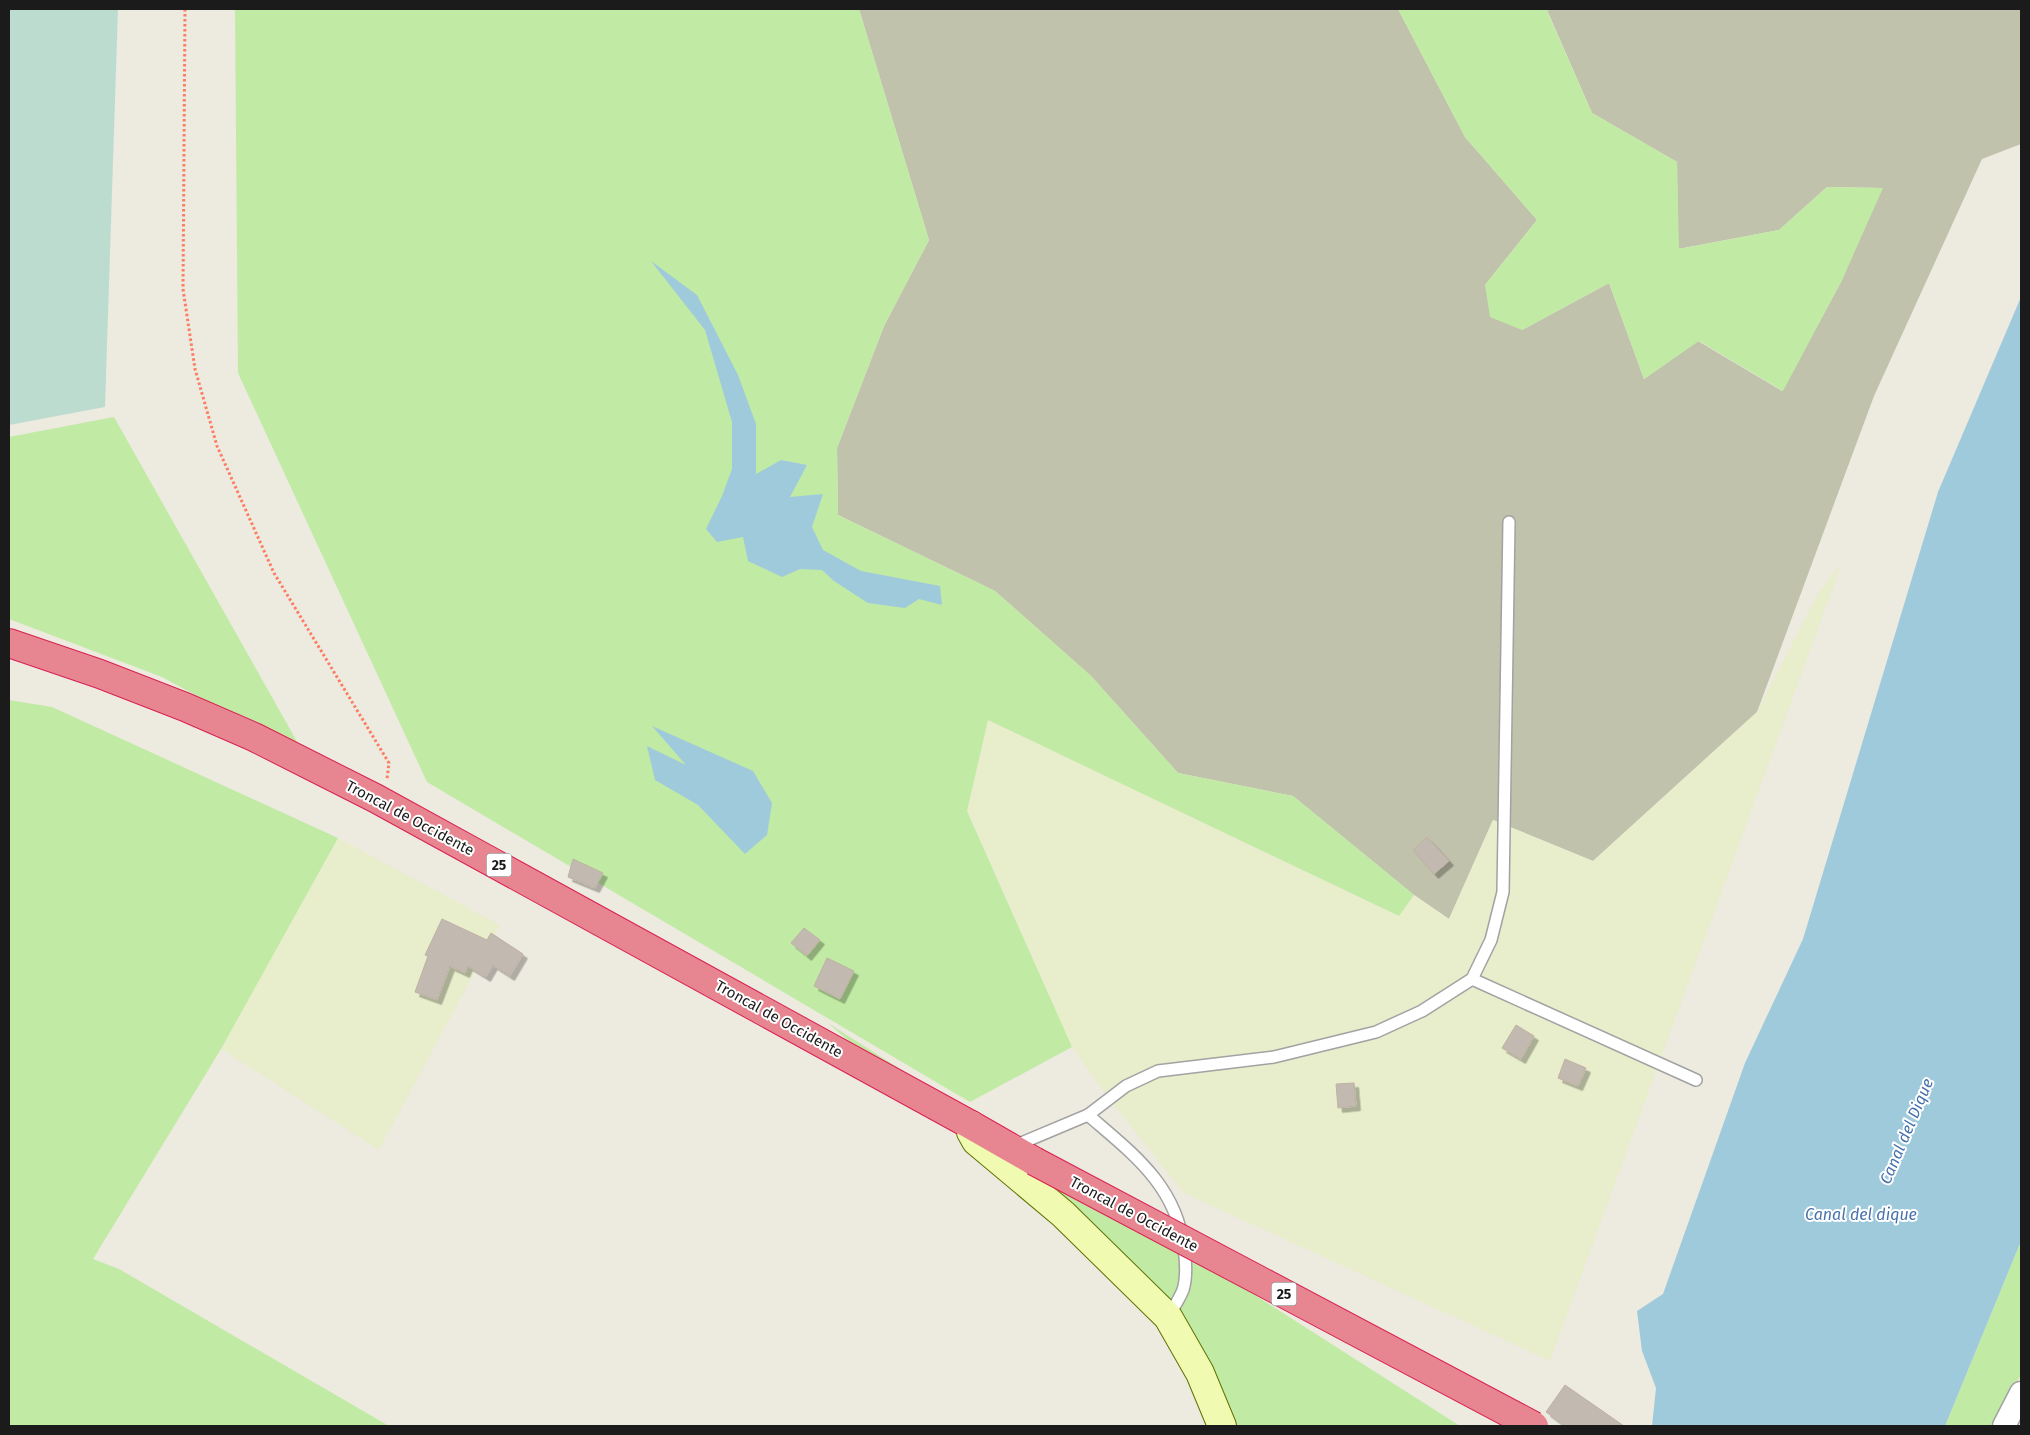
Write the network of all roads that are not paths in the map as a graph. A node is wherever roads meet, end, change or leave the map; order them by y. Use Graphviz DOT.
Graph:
graph roads {
  1 [pos="1509,522"];
  2 [pos="9,643"];
  3 [pos="1472,978"];
  4 [pos="1696,1080"];
  5 [pos="1088,1115"];
  6 [pos="971,1124"];
  7 [pos="1010,1147"];
  8 [pos="1168,1317"];
  9 [pos="2021,1393"];
  10 [pos="1222,1426"];
  11 [pos="1534,1426"];
  12 [pos="2004,1426"];
  1 -- 3 [label="lane"];
  2 -- 6 [label="highway, Troncal de Occidente / 25"];
  3 -- 4 [label="lane"];
  3 -- 5 [label="lane"];
  5 -- 7 [label="lane"];
  5 -- 8 [label="lane"];
  6 -- 7 [label="highway, Troncal de Occidente / 25"];
  6 -- 8 [label="street"];
  7 -- 11 [label="highway, Troncal de Occidente / 25, bridge"];
  8 -- 10 [label="street"];
  9 -- 12 [label="street"];
}
